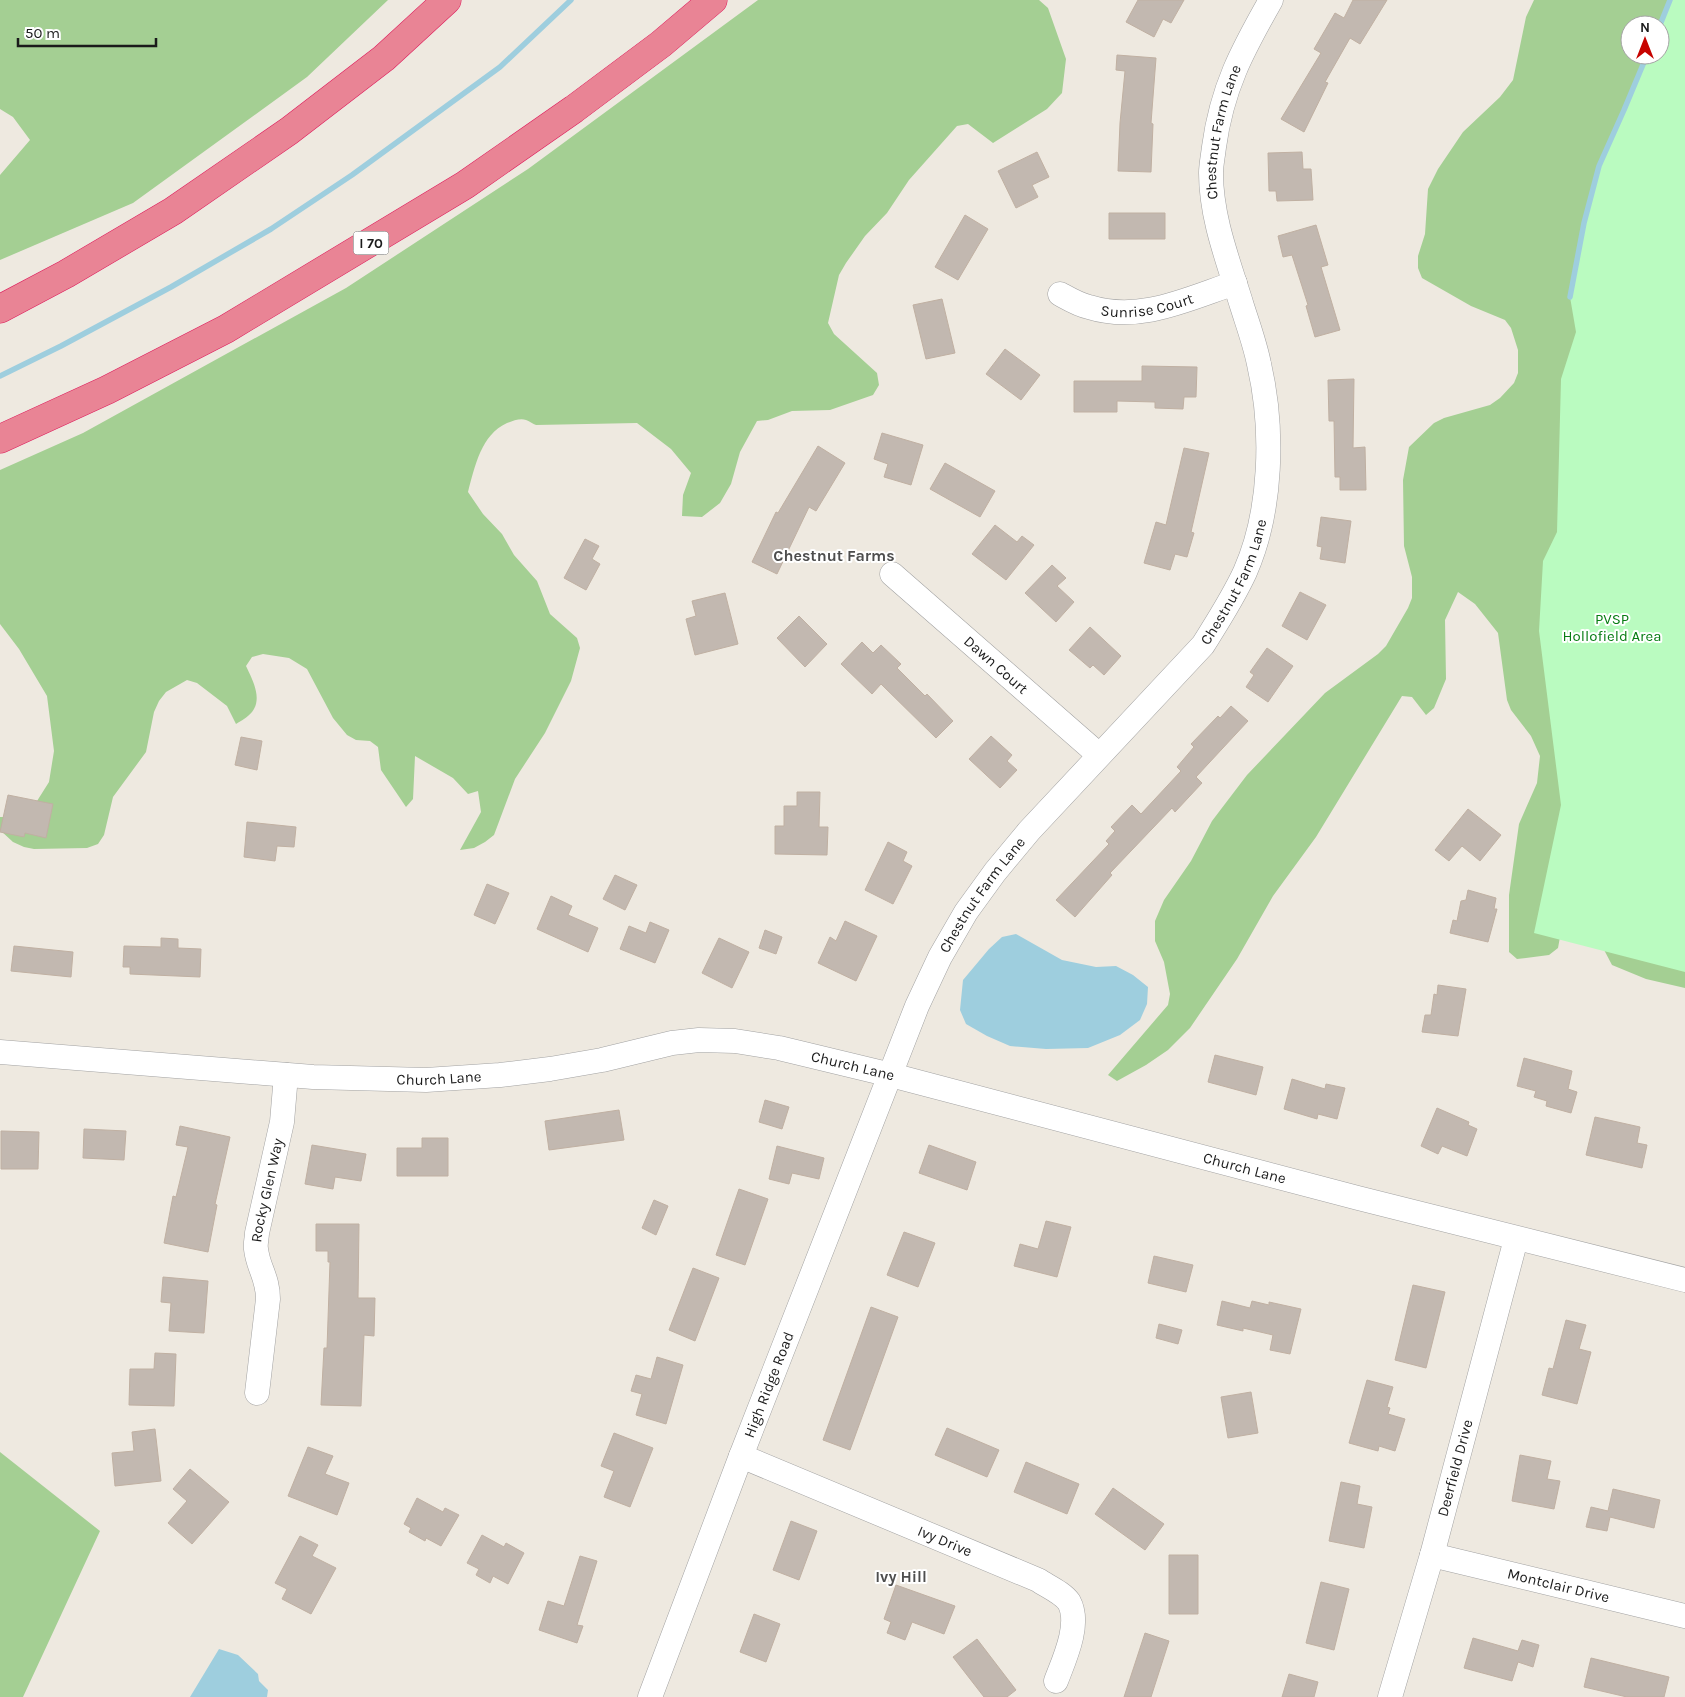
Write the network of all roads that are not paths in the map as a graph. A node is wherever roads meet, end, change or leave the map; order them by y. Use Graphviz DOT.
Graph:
graph roads {
  1 [pos="446,0"];
  2 [pos="713,0"];
  3 [pos="1271,0"];
  4 [pos="1235,282"];
  5 [pos="1060,294"];
  6 [pos="0,309"];
  7 [pos="0,439"];
  8 [pos="892,574"];
  9 [pos="1099,755"];
  10 [pos="0,1052"];
  11 [pos="286,1075"];
  12 [pos="891,1075"];
  13 [pos="1516,1239"];
  14 [pos="1685,1280"];
  15 [pos="257,1393"];
  16 [pos="741,1456"];
  17 [pos="1432,1555"];
  18 [pos="1685,1616"];
  19 [pos="1056,1681"];
  20 [pos="650,1697"];
  21 [pos="1390,1697"];
  1 -- 6 [label="highway"];
  2 -- 7 [label="highway, I 70"];
  3 -- 4 [label="street, Chestnut Farm Lane"];
  4 -- 5 [label="street, Sunrise Court"];
  4 -- 9 [label="street, Chestnut Farm Lane"];
  8 -- 9 [label="street, Dawn Court"];
  9 -- 12 [label="street, Chestnut Farm Lane"];
  10 -- 11 [label="street, Church Lane"];
  11 -- 12 [label="street, Church Lane"];
  11 -- 15 [label="street, Rocky Glen Way"];
  12 -- 13 [label="street, Church Lane"];
  12 -- 16 [label="street, High Ridge Road"];
  13 -- 14 [label="street, Church Lane"];
  13 -- 17 [label="street, Deerfield Drive"];
  16 -- 19 [label="street, Ivy Drive"];
  16 -- 20 [label="street, High Ridge Road"];
  17 -- 18 [label="street, Montclair Drive"];
  17 -- 21 [label="street, Deerfield Drive"];
}
